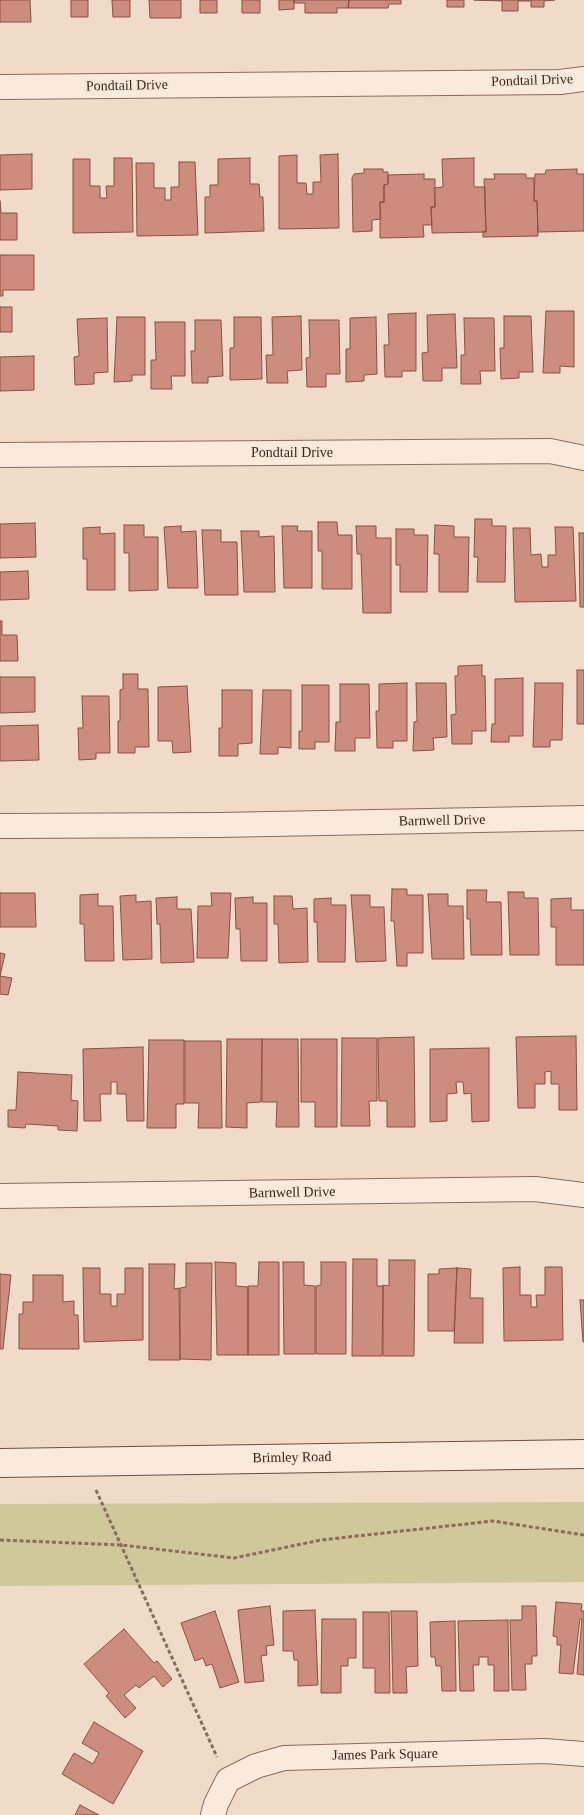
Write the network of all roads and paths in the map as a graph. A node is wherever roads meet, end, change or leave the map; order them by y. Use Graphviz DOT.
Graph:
graph roads {
  1 [pos="584,79"];
  2 [pos="0,87"];
  3 [pos="0,455"];
  4 [pos="584,458"];
  5 [pos="584,818"];
  6 [pos="0,826"];
  7 [pos="0,1196"];
  8 [pos="584,1196"];
  9 [pos="584,1454"];
  10 [pos="84,1462"];
  11 [pos="0,1463"];
  12 [pos="584,1535"];
  13 [pos="0,1540"];
  14 [pos="122,1545"];
  15 [pos="584,1754"];
  16 [pos="228,1780"];
  17 [pos="213,1815"];
  1 -- 2 [label="street, Pondtail Drive"];
  3 -- 4 [label="street, Pondtail Drive"];
  5 -- 6 [label="street, Barnwell Drive"];
  7 -- 8 [label="street, Barnwell Drive"];
  9 -- 10 [label="main road, Brimley Road"];
  10 -- 11 [label="main road, Brimley Road"];
  10 -- 14 [label="path"];
  12 -- 14 [label="path"];
  13 -- 14 [label="path"];
  14 -- 16 [label="path"];
  15 -- 16 [label="street, James Park Square"];
  16 -- 17 [label="street"];
}
